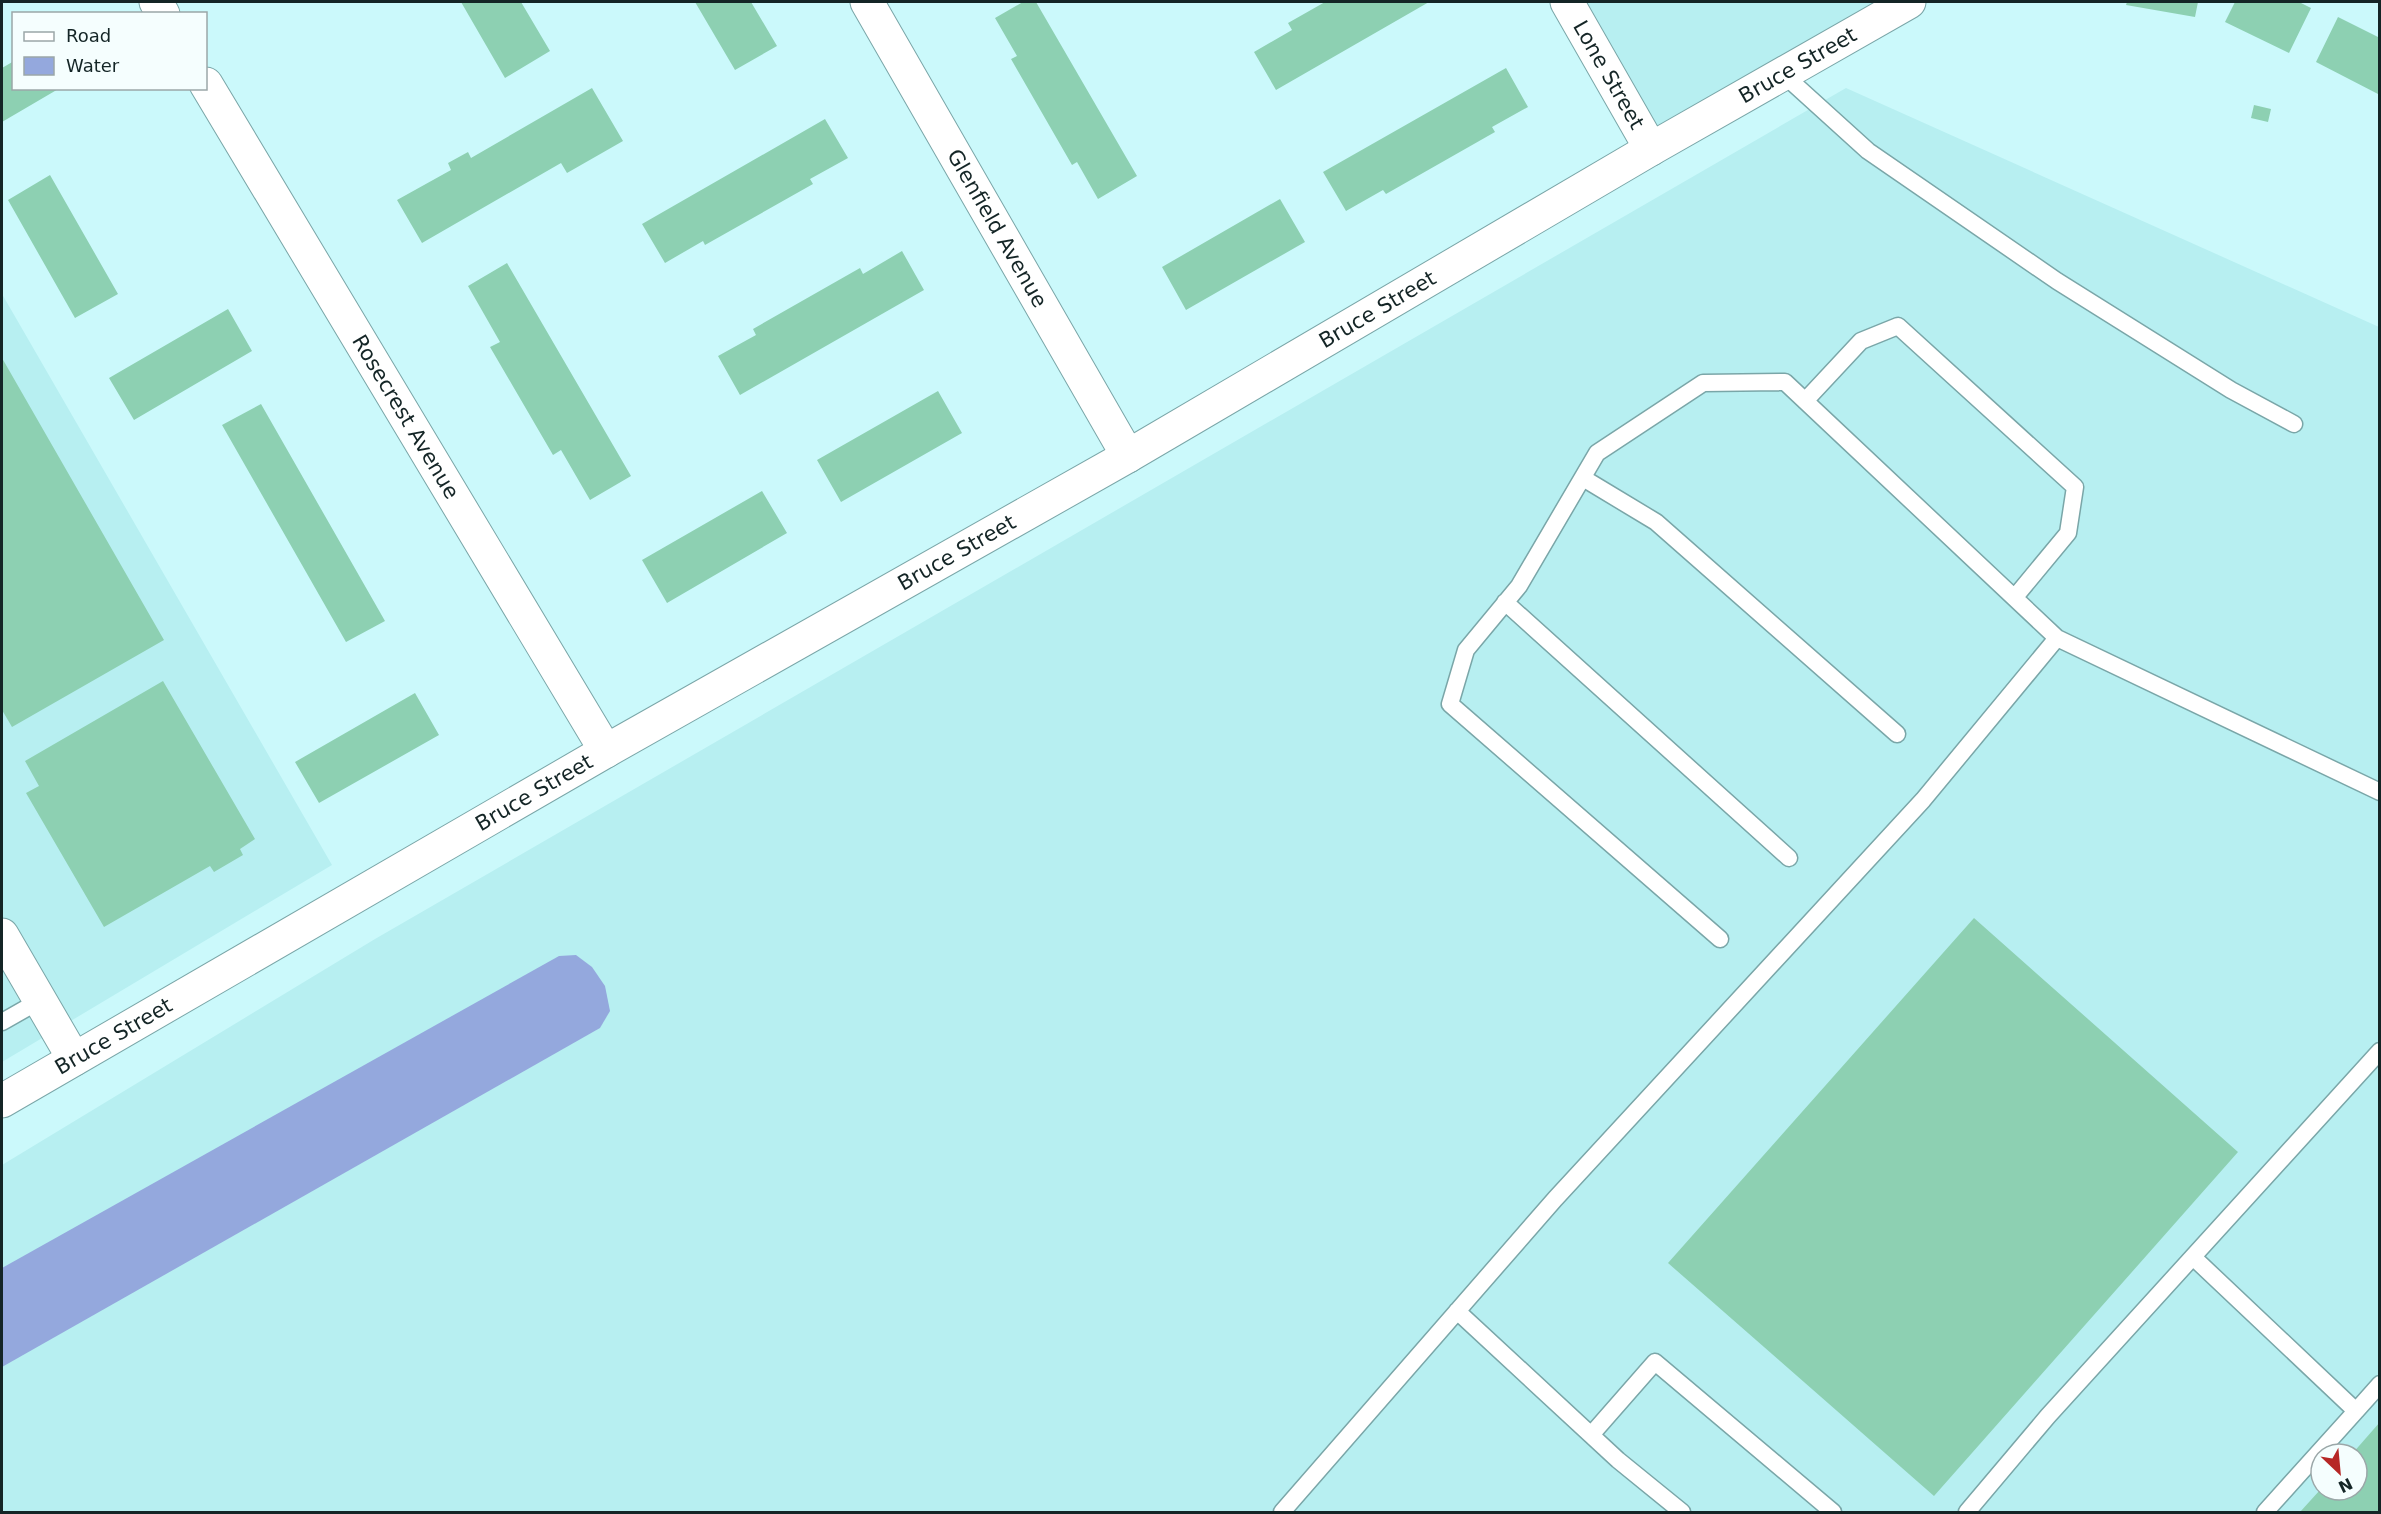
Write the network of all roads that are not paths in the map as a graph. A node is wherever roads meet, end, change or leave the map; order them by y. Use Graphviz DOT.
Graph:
graph roads {
  1 [pos="867,2"];
  2 [pos="1567,2"];
  3 [pos="1909,2"];
  4 [pos="1783,74"];
  5 [pos="207,86"];
  6 [pos="1651,149"];
  7 [pos="1805,401"];
  8 [pos="2294,424"];
  9 [pos="1128,456"];
  10 [pos="1583,478"];
  11 [pos="2015,597"];
  12 [pos="1505,602"];
  13 [pos="2057,638"];
  14 [pos="1897,734"];
  15 [pos="606,751"];
  16 [pos="2379,792"];
  17 [pos="1789,858"];
  18 [pos="2,935"];
  19 [pos="1720,939"];
  20 [pos="39,1000"];
  21 [pos="2,1022"];
  22 [pos="2379,1051"];
  23 [pos="74,1059"];
  24 [pos="2,1101"];
  25 [pos="2193,1257"];
  26 [pos="1458,1311"];
  27 [pos="2379,1384"];
  28 [pos="2356,1411"];
  29 [pos="1591,1435"];
  30 [pos="1282,1512"];
  31 [pos="1682,1512"];
  32 [pos="1833,1512"];
  33 [pos="1967,1512"];
  34 [pos="2265,1512"];
  1 -- 9 [label="street, Glenfield Avenue"];
  2 -- 6 [label="street, Lone Street"];
  3 -- 4 [label="street, Bruce Street"];
  4 -- 6 [label="street, Bruce Street"];
  4 -- 8 [label="lane"];
  5 -- 15 [label="street, Rosecrest Avenue"];
  6 -- 9 [label="street, Bruce Street"];
  7 -- 10 [label="lane"];
  7 -- 11 [label="lane"];
  7 -- 11 [label="lane"];
  9 -- 15 [label="street, Bruce Street"];
  10 -- 12 [label="lane"];
  10 -- 14 [label="lane"];
  11 -- 13 [label="lane"];
  12 -- 17 [label="lane"];
  12 -- 19 [label="lane"];
  13 -- 16 [label="lane"];
  13 -- 26 [label="lane"];
  15 -- 23 [label="street, Bruce Street"];
  18 -- 20 [label="street"];
  20 -- 21 [label="lane"];
  20 -- 23 [label="street"];
  22 -- 25 [label="lane"];
  23 -- 24 [label="street, Bruce Street"];
  25 -- 28 [label="lane"];
  25 -- 33 [label="lane"];
  26 -- 29 [label="lane"];
  26 -- 30 [label="lane"];
  27 -- 28 [label="lane"];
  28 -- 34 [label="lane"];
  29 -- 31 [label="lane"];
  29 -- 32 [label="lane"];
}
